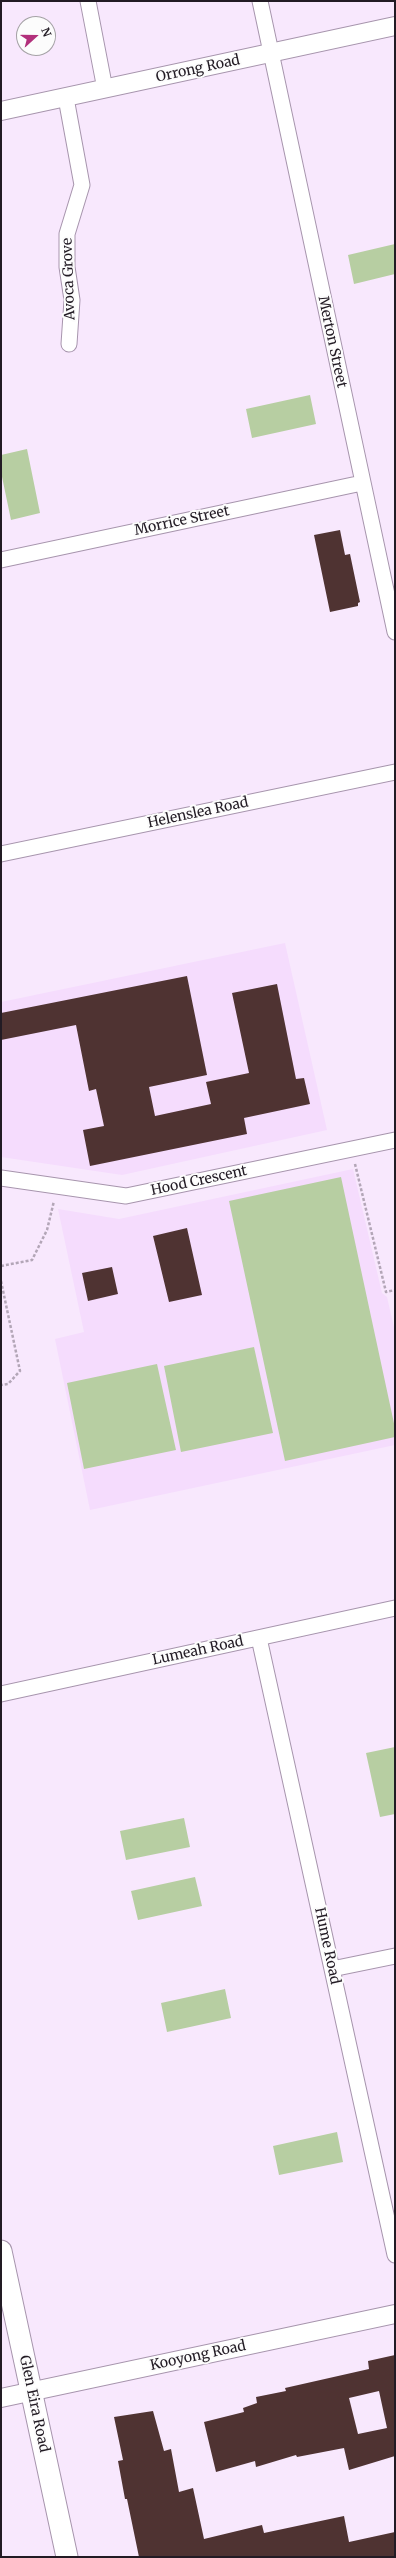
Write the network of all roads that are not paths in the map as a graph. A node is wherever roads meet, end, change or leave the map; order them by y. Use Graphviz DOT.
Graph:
graph roads {
  1 [pos="88,1"];
  2 [pos="260,1"];
  3 [pos="395,26"];
  4 [pos="270,53"];
  5 [pos="105,89"];
  6 [pos="66,98"];
  7 [pos="1,112"];
  8 [pos="69,344"];
  9 [pos="362,483"];
  10 [pos="1,560"];
  11 [pos="395,632"];
  12 [pos="395,772"];
  13 [pos="1,854"];
  14 [pos="395,1140"];
  15 [pos="1,1178"];
  16 [pos="395,1608"];
  17 [pos="259,1638"];
  18 [pos="1,1694"];
  19 [pos="395,1956"];
  20 [pos="332,1969"];
  21 [pos="1,2251"];
  22 [pos="395,2255"];
  23 [pos="395,2314"];
  24 [pos="32,2391"];
  25 [pos="1,2398"];
  26 [pos="67,2557"];
  1 -- 5 [label="street"];
  2 -- 4 [label="street, Merton Street"];
  3 -- 4 [label="street, Orrong Road"];
  4 -- 5 [label="street, Orrong Road"];
  4 -- 9 [label="street, Merton Street"];
  5 -- 6 [label="street, Orrong Road"];
  6 -- 7 [label="street, Orrong Road"];
  6 -- 8 [label="street, Avoca Grove"];
  9 -- 10 [label="street, Morrice Street"];
  9 -- 11 [label="street, Merton Street"];
  12 -- 13 [label="street, Helenslea Road"];
  14 -- 15 [label="street, Hood Crescent"];
  16 -- 17 [label="street, Lumeah Road"];
  17 -- 18 [label="street, Lumeah Road"];
  17 -- 20 [label="street, Hume Road"];
  19 -- 20 [label="street"];
  20 -- 22 [label="street, Hume Road"];
  21 -- 24 [label="main road, Glen Eira Road"];
  23 -- 24 [label="street, Kooyong Road"];
  24 -- 25 [label="street, Kooyong Road"];
  24 -- 26 [label="main road, Glen Eira Road"];
}
